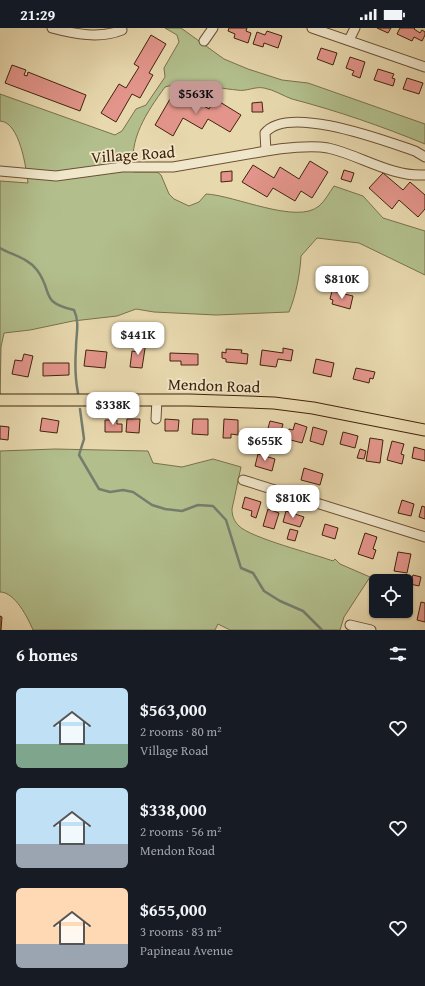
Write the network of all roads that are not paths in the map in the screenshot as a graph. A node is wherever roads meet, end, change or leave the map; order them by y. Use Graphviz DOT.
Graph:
graph roads {
  1 [pos="52,28"];
  2 [pos="213,28"];
  3 [pos="312,28"];
  4 [pos="355,28"];
  5 [pos="122,30"];
  6 [pos="348,40"];
  7 [pos="204,41"];
  8 [pos="425,67"];
  9 [pos="266,151"];
  10 [pos="425,157"];
  11 [pos="0,171"];
  12 [pos="425,175"];
  13 [pos="0,400"];
  14 [pos="157,400"];
  15 [pos="156,419"];
  16 [pos="425,430"];
  17 [pos="243,480"];
  18 [pos="425,537"];
  19 [pos="350,625"];
  20 [pos="371,630"];
  1 -- 5 [label="street"];
  2 -- 7 [label="street"];
  3 -- 6 [label="street"];
  4 -- 6 [label="street"];
  6 -- 8 [label="street"];
  9 -- 10 [label="street"];
  9 -- 11 [label="street, Village Road"];
  9 -- 12 [label="street, Village Road"];
  13 -- 14 [label="main road, Mendon Road"];
  14 -- 15 [label="street"];
  14 -- 16 [label="main road, Mendon Road"];
  17 -- 18 [label="street"];
  19 -- 20 [label="street"];
}
